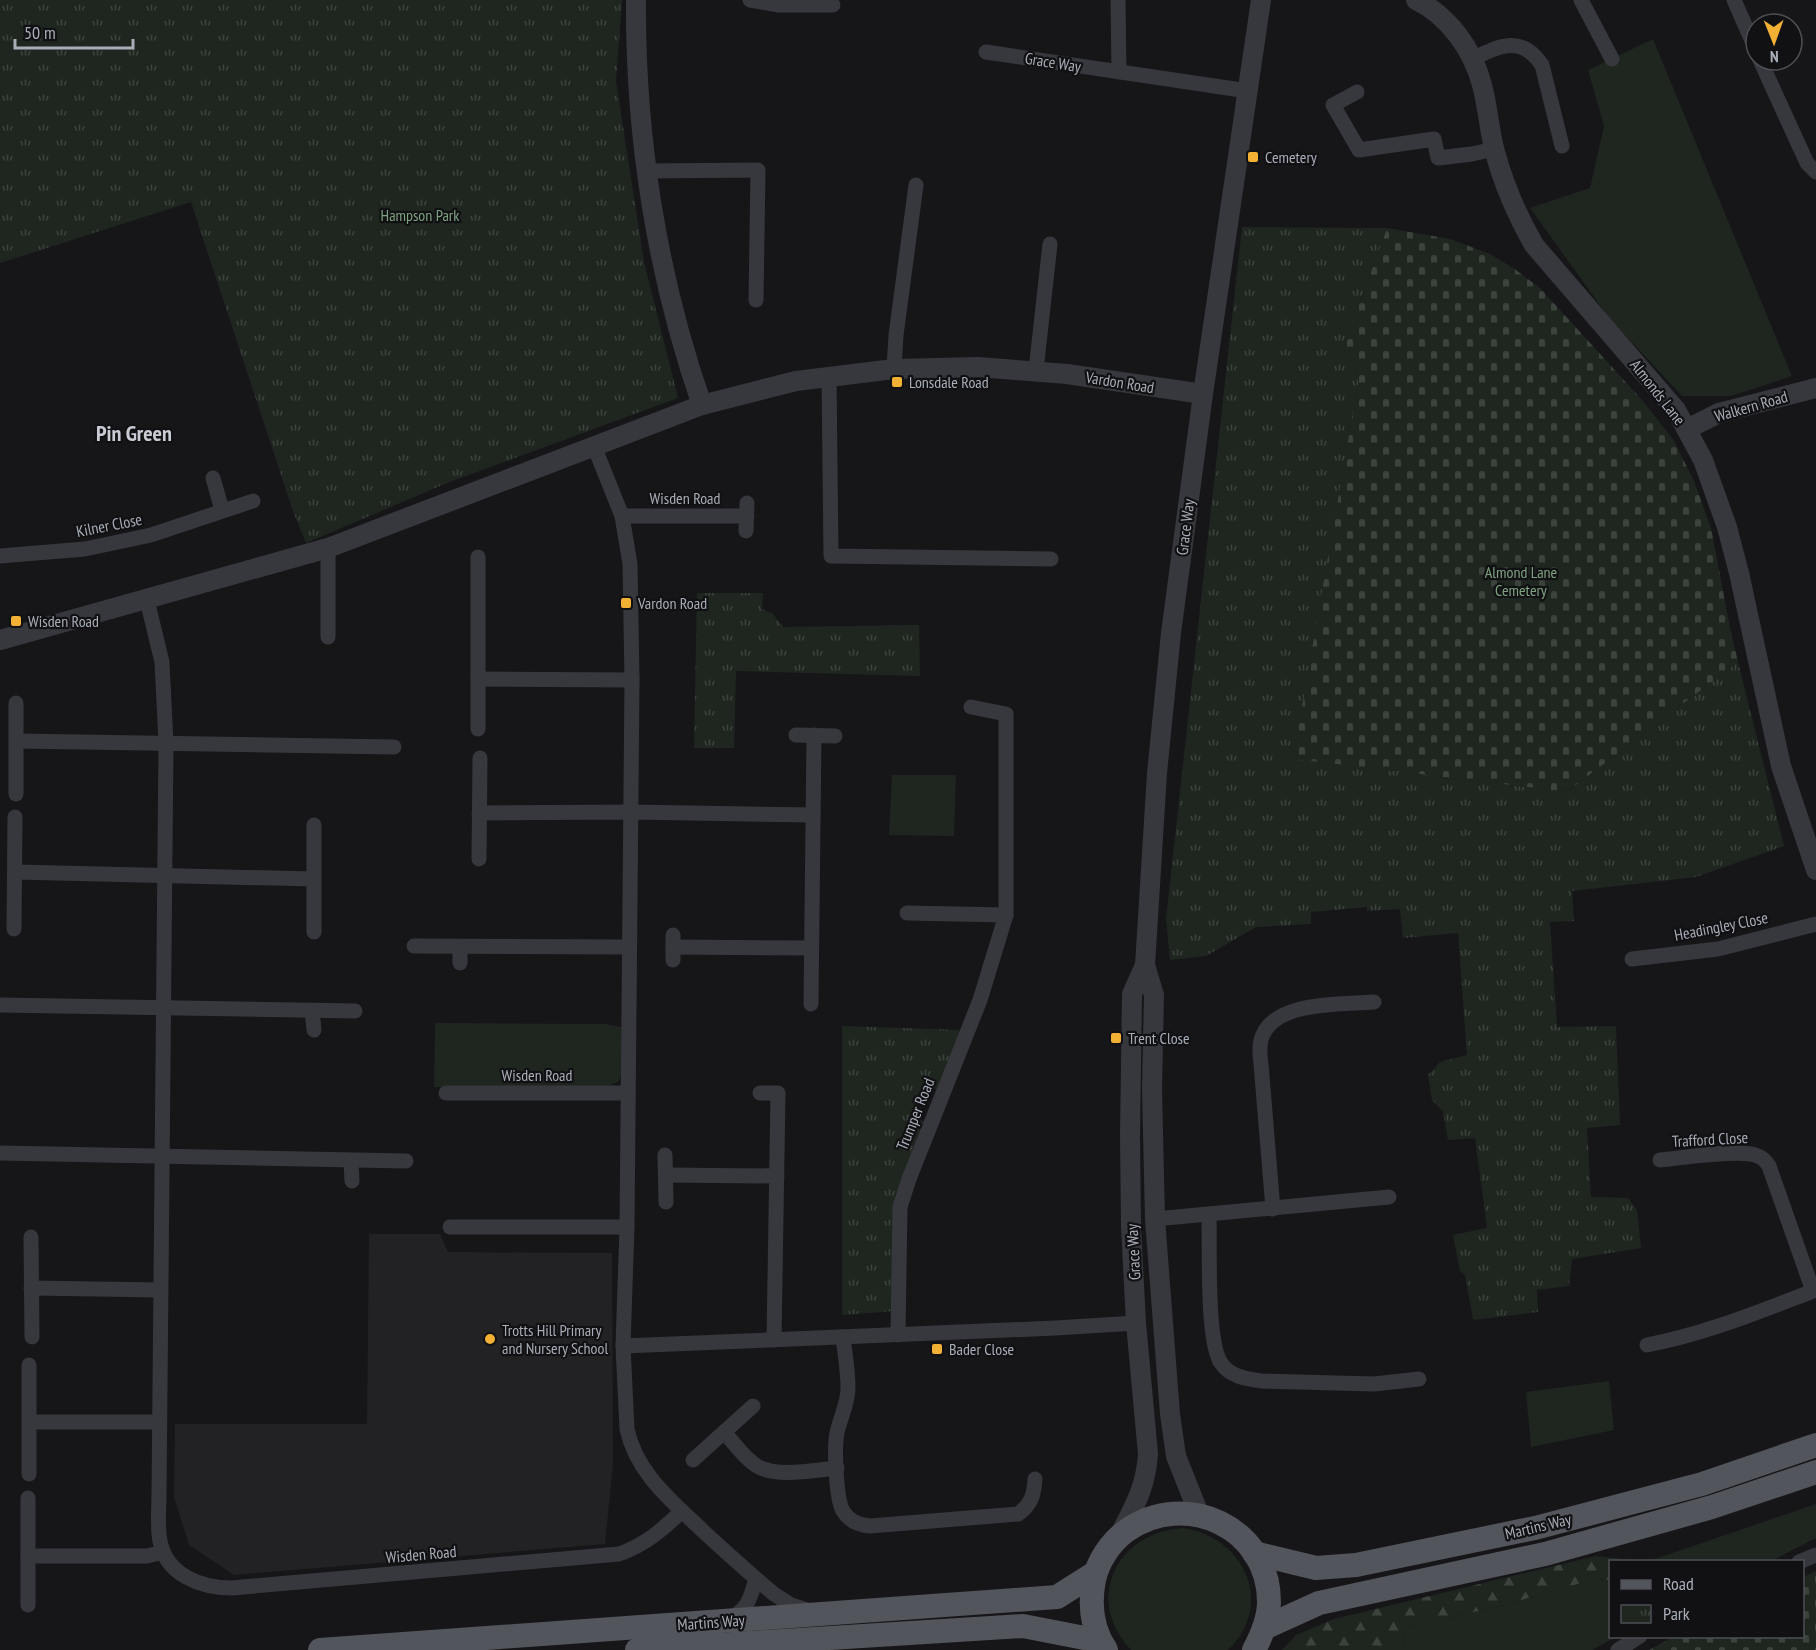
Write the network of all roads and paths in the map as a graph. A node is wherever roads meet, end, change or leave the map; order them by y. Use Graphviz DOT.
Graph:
graph roads {
  1 [pos="636,0"];
  2 [pos="750,0"];
  3 [pos="1118,0"];
  4 [pos="1261,0"];
  5 [pos="1581,0"];
  6 [pos="1734,0"];
  7 [pos="1419,1"];
  8 [pos="833,5"];
  9 [pos="1744,23"];
  10 [pos="986,52"];
  11 [pos="1472,59"];
  12 [pos="1612,59"];
  13 [pos="1119,72"];
  14 [pos="1765,72"];
  15 [pos="1248,91"];
  16 [pos="1357,92"];
  17 [pos="1562,146"];
  18 [pos="1494,149"];
  19 [pos="646,171"];
  20 [pos="1816,172"];
  21 [pos="916,185"];
  22 [pos="1050,244"];
  23 [pos="756,300"];
  24 [pos="894,369"];
  25 [pos="1036,370"];
  26 [pos="829,376"];
  27 [pos="1816,388"];
  28 [pos="1203,394"];
  29 [pos="702,405"];
  30 [pos="1687,429"];
  31 [pos="594,446"];
  32 [pos="213,478"];
  33 [pos="253,501"];
  34 [pos="222,510"];
  35 [pos="622,516"];
  36 [pos="747,517"];
  37 [pos="328,548"];
  38 [pos="0,556"];
  39 [pos="478,557"];
  40 [pos="1051,559"];
  41 [pos="147,600"];
  42 [pos="328,637"];
  43 [pos="0,640"];
  44 [pos="478,679"];
  45 [pos="632,680"];
  46 [pos="16,703"];
  47 [pos="971,707"];
  48 [pos="478,729"];
  49 [pos="796,735"];
  50 [pos="814,735"];
  51 [pos="835,736"];
  52 [pos="17,741"];
  53 [pos="166,743"];
  54 [pos="394,747"];
  55 [pos="480,758"];
  56 [pos="16,794"];
  57 [pos="631,812"];
  58 [pos="479,813"];
  59 [pos="813,814"];
  60 [pos="15,817"];
  61 [pos="315,825"];
  62 [pos="1813,846"];
  63 [pos="479,859"];
  64 [pos="1816,870"];
  65 [pos="16,872"];
  66 [pos="164,876"];
  67 [pos="313,879"];
  68 [pos="907,913"];
  69 [pos="1006,915"];
  70 [pos="1816,924"];
  71 [pos="14,929"];
  72 [pos="314,932"];
  73 [pos="414,946"];
  74 [pos="460,947"];
  75 [pos="629,947"];
  76 [pos="673,947"];
  77 [pos="811,948"];
  78 [pos="1632,959"];
  79 [pos="460,963"];
  80 [pos="1145,965"];
  81 [pos="1374,1002"];
  82 [pos="811,1004"];
  83 [pos="0,1005"];
  84 [pos="163,1008"];
  85 [pos="312,1011"];
  86 [pos="355,1011"];
  87 [pos="314,1030"];
  88 [pos="446,1093"];
  89 [pos="628,1093"];
  90 [pos="760,1093"];
  91 [pos="0,1154"];
  92 [pos="665,1155"];
  93 [pos="162,1156"];
  94 [pos="1660,1160"];
  95 [pos="351,1161"];
  96 [pos="406,1161"];
  97 [pos="666,1175"];
  98 [pos="777,1176"];
  99 [pos="352,1181"];
  100 [pos="1389,1197"];
  101 [pos="666,1202"];
  102 [pos="1273,1209"];
  103 [pos="1209,1215"];
  104 [pos="1155,1219"];
  105 [pos="450,1227"];
  106 [pos="627,1227"];
  107 [pos="32,1237"];
  108 [pos="31,1287"];
  109 [pos="160,1290"];
  110 [pos="1815,1291"];
  111 [pos="1136,1323"];
  112 [pos="898,1335"];
  113 [pos="32,1337"];
  114 [pos="843,1337"];
  115 [pos="774,1340"];
  116 [pos="1647,1345"];
  117 [pos="623,1346"];
  118 [pos="29,1365"];
  119 [pos="1419,1379"];
  120 [pos="753,1406"];
  121 [pos="30,1422"];
  122 [pos="159,1422"];
  123 [pos="724,1432"];
  124 [pos="1816,1445"];
  125 [pos="693,1461"];
  126 [pos="837,1468"];
  127 [pos="1816,1472"];
  128 [pos="29,1474"];
  129 [pos="1035,1479"];
  130 [pos="28,1498"];
  131 [pos="682,1510"];
  132 [pos="1199,1514"];
  133 [pos="1119,1536"];
  134 [pos="163,1552"];
  135 [pos="1254,1552"];
  136 [pos="28,1556"];
  137 [pos="1095,1573"];
  138 [pos="756,1579"];
  139 [pos="28,1605"];
  140 [pos="821,1615"];
  141 [pos="726,1621"];
  142 [pos="1264,1628"];
  143 [pos="1637,1638"];
  144 [pos="1103,1645"];
  145 [pos="320,1650"];
  146 [pos="637,1650"];
  147 [pos="1254,1650"];
  148 [pos="1618,1650"];
  1 -- 19 [label="street"];
  2 -- 8 [label="street"];
  3 -- 13 [label="street"];
  4 -- 15 [label="street, Grace Way"];
  5 -- 12 [label="street"];
  6 -- 9 [label="street"];
  7 -- 11 [label="street, Almonds Lane"];
  10 -- 13 [label="street, Grace Way"];
  11 -- 17 [label="street"];
  11 -- 18 [label="street, Almonds Lane"];
  13 -- 15 [label="street, Grace Way"];
  14 -- 20 [label="street"];
  15 -- 28 [label="street, Grace Way"];
  16 -- 18 [label="street"];
  18 -- 30 [label="street, Almonds Lane"];
  19 -- 23 [label="street"];
  19 -- 29 [label="street"];
  21 -- 24 [label="street"];
  22 -- 25 [label="street"];
  24 -- 25 [label="street, Vardon Road"];
  24 -- 26 [label="street, Vardon Road"];
  25 -- 28 [label="street, Vardon Road"];
  26 -- 29 [label="street, Vardon Road"];
  26 -- 40 [label="street"];
  27 -- 30 [label="street, Walkern Road"];
  28 -- 80 [label="street, Grace Way"];
  29 -- 31 [label="street, Vardon Road"];
  30 -- 62 [label="street, Almonds Lane"];
  31 -- 35 [label="street"];
  31 -- 37 [label="street, Vardon Road"];
  32 -- 34 [label="street"];
  33 -- 34 [label="street, Kilner Close"];
  34 -- 38 [label="street, Kilner Close"];
  35 -- 36 [label="street, Wisden Road"];
  35 -- 45 [label="street"];
  37 -- 41 [label="street, Vardon Road"];
  37 -- 42 [label="street"];
  39 -- 44 [label="street"];
  41 -- 43 [label="street, Vardon Road"];
  41 -- 53 [label="street"];
  44 -- 45 [label="street"];
  44 -- 48 [label="street"];
  45 -- 57 [label="street"];
  46 -- 52 [label="street"];
  47 -- 69 [label="street, Trumper Road"];
  49 -- 50 [label="street"];
  50 -- 51 [label="street"];
  50 -- 59 [label="street"];
  52 -- 53 [label="street"];
  52 -- 56 [label="street"];
  53 -- 54 [label="street"];
  53 -- 66 [label="street"];
  55 -- 58 [label="street"];
  57 -- 58 [label="street"];
  57 -- 59 [label="street"];
  57 -- 75 [label="street"];
  58 -- 63 [label="street"];
  59 -- 77 [label="street"];
  60 -- 65 [label="street"];
  61 -- 67 [label="street"];
  62 -- 64 [label="street, Almonds Lane"];
  65 -- 66 [label="street"];
  65 -- 71 [label="street"];
  66 -- 67 [label="street"];
  66 -- 84 [label="street"];
  67 -- 72 [label="street"];
  68 -- 69 [label="street"];
  69 -- 112 [label="street, Trumper Road"];
  70 -- 78 [label="street, Headingley Close"];
  73 -- 74 [label="street"];
  74 -- 75 [label="street"];
  74 -- 79 [label="street"];
  75 -- 89 [label="street"];
  76 -- 77 [label="street"];
  77 -- 82 [label="street"];
  80 -- 104 [label="street, Grace Way"];
  80 -- 111 [label="street, Grace Way"];
  81 -- 102 [label="street"];
  83 -- 84 [label="street"];
  84 -- 85 [label="street"];
  84 -- 93 [label="street"];
  85 -- 86 [label="street"];
  85 -- 87 [label="street"];
  88 -- 89 [label="street, Wisden Road"];
  89 -- 106 [label="street"];
  90 -- 98 [label="street"];
  91 -- 93 [label="street"];
  92 -- 97 [label="street"];
  93 -- 95 [label="street"];
  93 -- 109 [label="street"];
  94 -- 110 [label="street, Trafford Close"];
  95 -- 96 [label="street"];
  95 -- 99 [label="street"];
  97 -- 98 [label="street"];
  97 -- 101 [label="street"];
  98 -- 115 [label="street"];
  100 -- 102 [label="street"];
  102 -- 103 [label="street"];
  103 -- 104 [label="street"];
  103 -- 119 [label="street"];
  104 -- 132 [label="street, Grace Way"];
  105 -- 106 [label="street"];
  106 -- 117 [label="street"];
  107 -- 108 [label="street"];
  108 -- 109 [label="street"];
  108 -- 113 [label="street"];
  109 -- 122 [label="street"];
  110 -- 116 [label="street, Trafford Close"];
  111 -- 112 [label="street"];
  111 -- 133 [label="street, Grace Way"];
  112 -- 114 [label="street"];
  114 -- 115 [label="street"];
  114 -- 126 [label="street"];
  115 -- 117 [label="street"];
  117 -- 131 [label="street"];
  118 -- 121 [label="street"];
  120 -- 123 [label="street"];
  121 -- 122 [label="street"];
  121 -- 128 [label="street"];
  122 -- 134 [label="street"];
  123 -- 125 [label="street"];
  123 -- 126 [label="street"];
  124 -- 135 [label="main road, Martins Way"];
  126 -- 129 [label="street"];
  127 -- 142 [label="main road"];
  130 -- 136 [label="street"];
  131 -- 134 [label="street, Wisden Road"];
  131 -- 138 [label="street"];
  132 -- 133 [label="main road, Martins Way"];
  132 -- 135 [label="main road, Martins Way"];
  133 -- 137 [label="main road, Martins Way"];
  134 -- 136 [label="street"];
  135 -- 142 [label="main road, Martins Way"];
  136 -- 139 [label="street"];
  137 -- 140 [label="main road, Martins Way"];
  137 -- 144 [label="main road, Martins Way"];
  138 -- 140 [label="street"];
  138 -- 141 [label="street"];
  140 -- 141 [label="main road, Martins Way"];
  141 -- 145 [label="main road, Martins Way"];
  142 -- 147 [label="main road, Martins Way"];
  143 -- 148 [label="street"];
  144 -- 146 [label="main road, Martins Way"];
}
